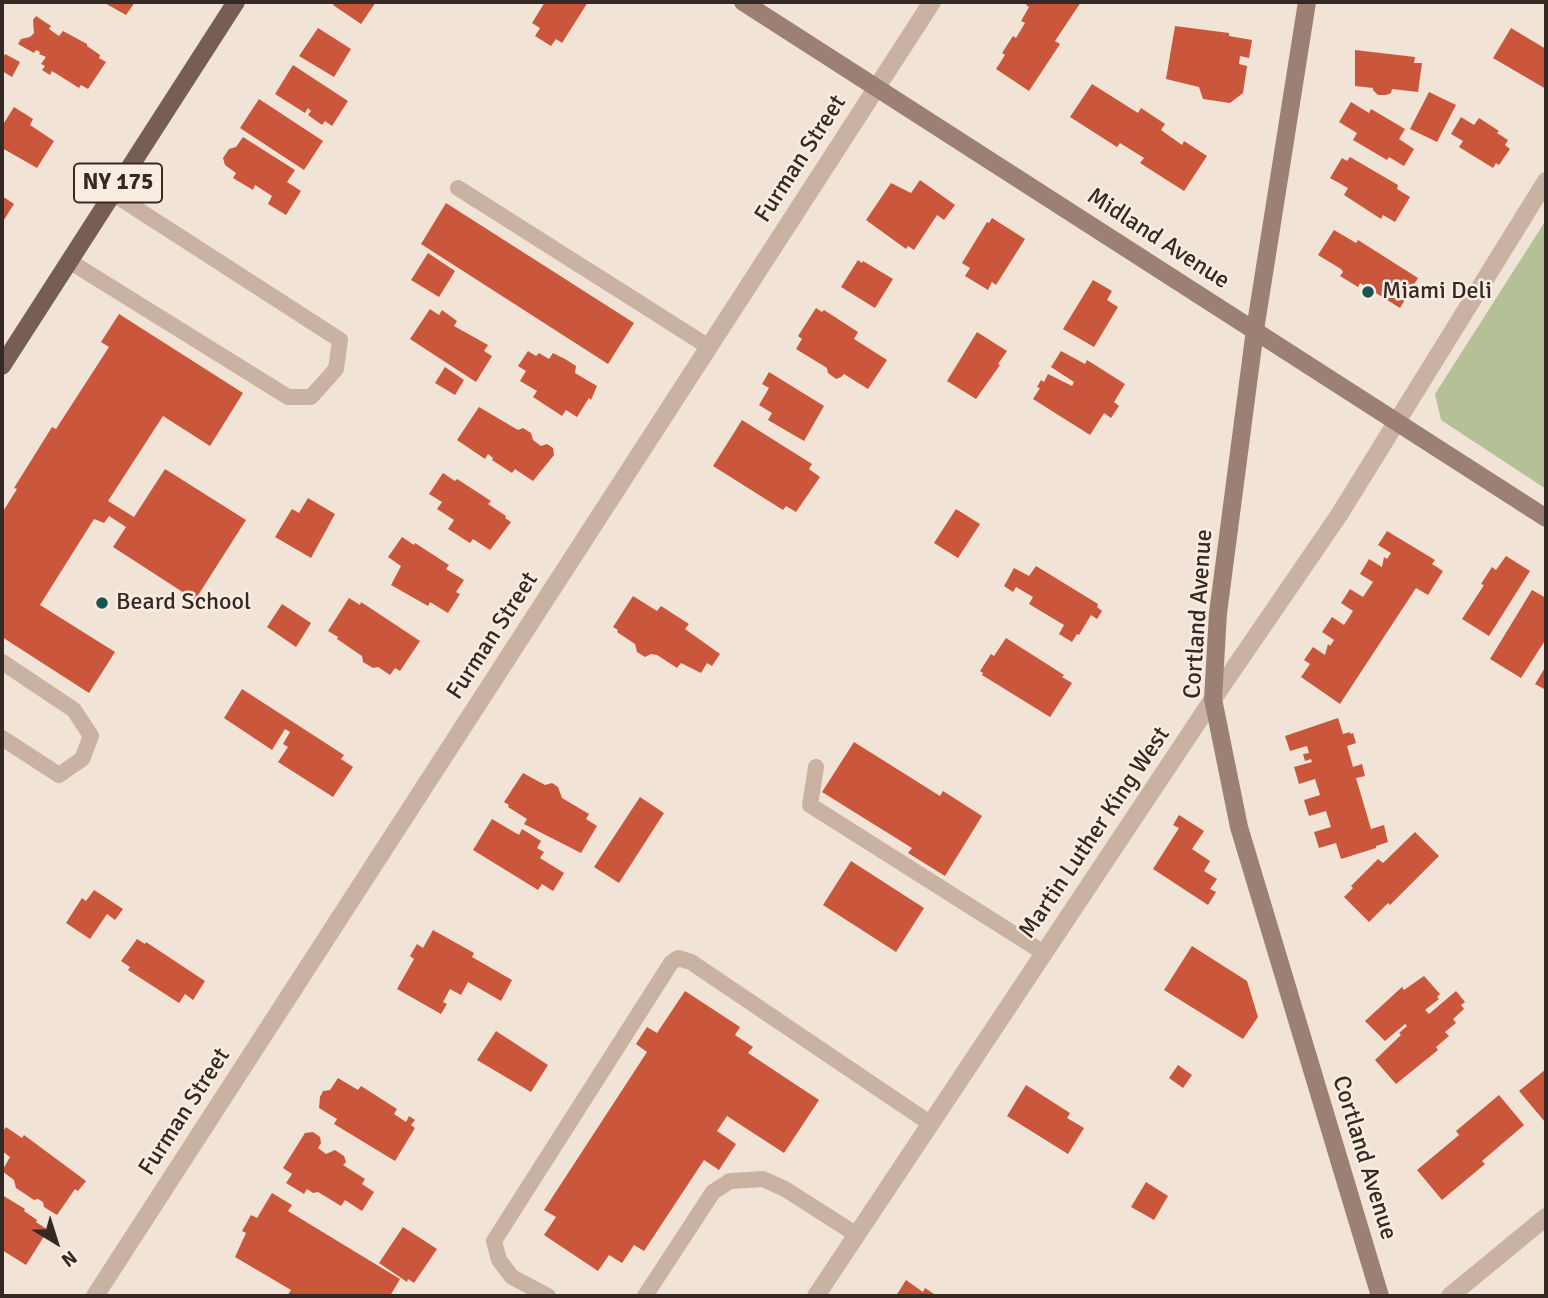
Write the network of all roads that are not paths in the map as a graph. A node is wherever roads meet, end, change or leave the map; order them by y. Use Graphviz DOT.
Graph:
graph roads {
  1 [pos="236,2"];
  2 [pos="743,2"];
  3 [pos="932,2"];
  4 [pos="1307,2"];
  5 [pos="877,87"];
  6 [pos="1546,181"];
  7 [pos="458,188"];
  8 [pos="112,193"];
  9 [pos="69,261"];
  10 [pos="1255,330"];
  11 [pos="709,347"];
  12 [pos="2,366"];
  13 [pos="1397,421"];
  14 [pos="1546,518"];
  15 [pos="2,662"];
  16 [pos="1213,699"];
  17 [pos="2,738"];
  18 [pos="816,767"];
  19 [pos="1044,953"];
  20 [pos="931,1124"];
  21 [pos="1546,1217"];
  22 [pos="857,1235"];
  23 [pos="96,1296"];
  24 [pos="548,1296"];
  25 [pos="645,1296"];
  26 [pos="816,1296"];
  27 [pos="1380,1296"];
  28 [pos="1450,1296"];
  1 -- 8 [label="main road, NY 175"];
  2 -- 5 [label="street, Midland Avenue"];
  3 -- 5 [label="street, Furman Street"];
  4 -- 10 [label="street, Cortland Avenue"];
  5 -- 10 [label="street, Midland Avenue"];
  5 -- 11 [label="street, Furman Street"];
  6 -- 13 [label="street, Martin Luther King West"];
  7 -- 11 [label="lane"];
  8 -- 9 [label="main road, NY 175"];
  8 -- 9 [label="lane"];
  9 -- 12 [label="main road, NY 175"];
  10 -- 13 [label="street, Midland Avenue"];
  10 -- 16 [label="street, Cortland Avenue"];
  11 -- 23 [label="street, Furman Street"];
  13 -- 14 [label="street, Midland Avenue"];
  13 -- 16 [label="street, Martin Luther King West"];
  15 -- 17 [label="lane"];
  16 -- 19 [label="street, Martin Luther King West"];
  16 -- 27 [label="street, Cortland Avenue"];
  18 -- 19 [label="lane"];
  19 -- 20 [label="street, Martin Luther King West"];
  20 -- 22 [label="street, Martin Luther King West"];
  20 -- 24 [label="lane"];
  21 -- 28 [label="street"];
  22 -- 25 [label="lane"];
  22 -- 26 [label="street, Martin Luther King West"];
}
